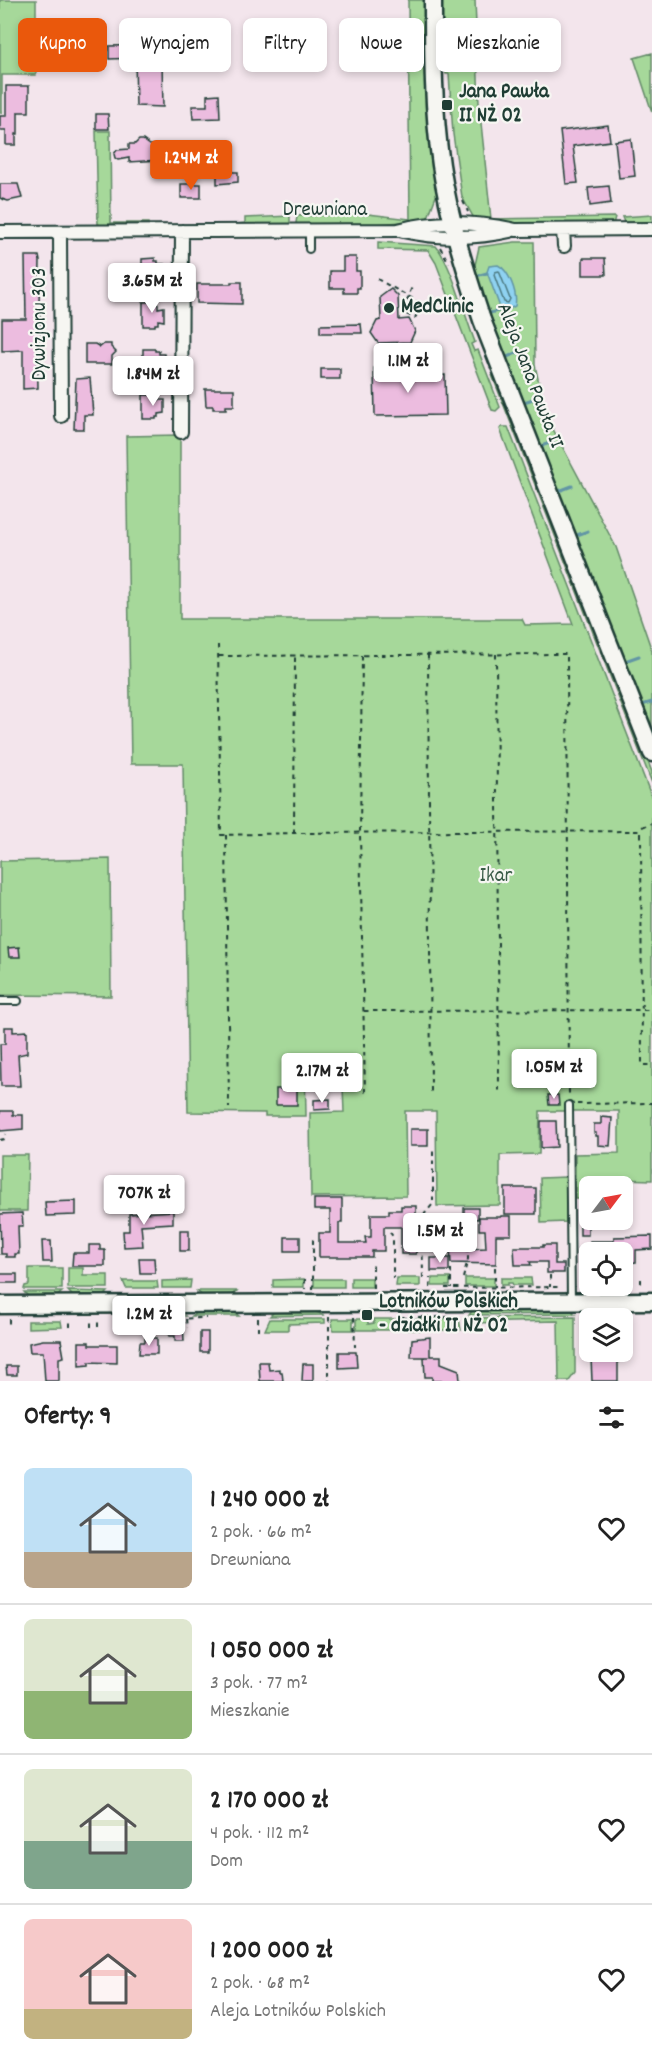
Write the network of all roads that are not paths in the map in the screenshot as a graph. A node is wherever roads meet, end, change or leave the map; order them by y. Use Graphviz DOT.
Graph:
graph roads {
  1 [pos="433,0"];
  2 [pos="652,229"];
  3 [pos="454,230"];
  4 [pos="563,230"];
  5 [pos="182,231"];
  6 [pos="309,231"];
  7 [pos="0,232"];
  8 [pos="60,232"];
  9 [pos="564,246"];
  10 [pos="309,249"];
  11 [pos="61,416"];
  12 [pos="181,432"];
  13 [pos="652,753"];
  14 [pos="0,1001"];
  15 [pos="18,1001"];
  16 [pos="569,1105"];
  17 [pos="571,1294"];
  18 [pos="652,1300"];
  19 [pos="4,1312"];
  1 -- 3 [label="street, Aleja Jana Pawła II"];
  2 -- 4 [label="street, Drewniana"];
  3 -- 4 [label="street, Drewniana"];
  3 -- 6 [label="street, Drewniana"];
  3 -- 13 [label="street, Aleja Jana Pawła II"];
  4 -- 9 [label="street"];
  5 -- 6 [label="street, Drewniana"];
  5 -- 8 [label="street, Drewniana"];
  5 -- 12 [label="street"];
  6 -- 10 [label="lane"];
  7 -- 8 [label="street, Drewniana"];
  8 -- 11 [label="street, Dywizjonu 303"];
  14 -- 15 [label="lane"];
  16 -- 17 [label="lane"];
  17 -- 18 [label="street"];
  17 -- 19 [label="street"];
}
